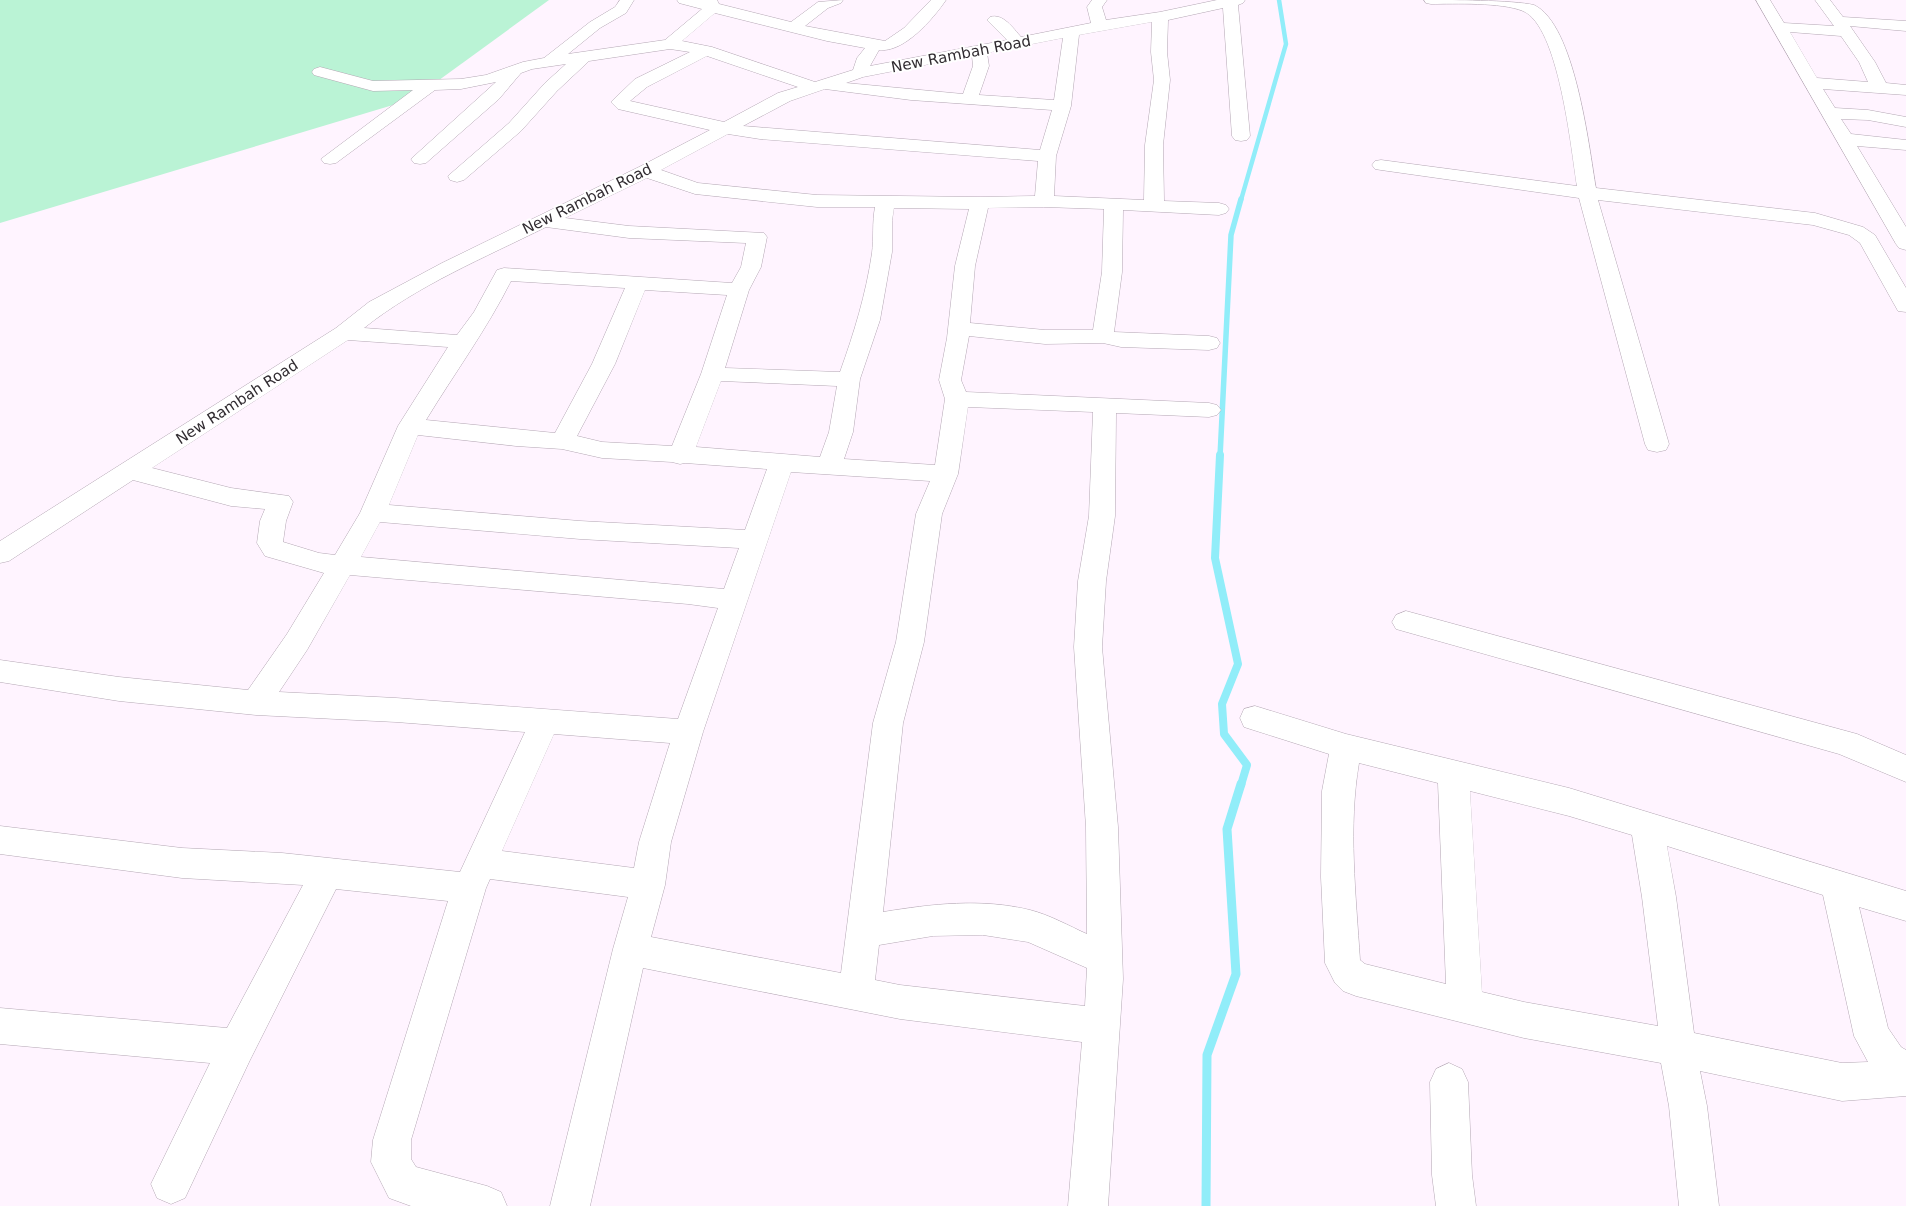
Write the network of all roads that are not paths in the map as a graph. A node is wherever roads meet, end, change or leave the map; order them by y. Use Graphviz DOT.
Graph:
graph roads {
  1 [pos="627,0"];
  2 [pos="684,0"];
  3 [pos="939,0"];
  4 [pos="1100,0"];
  5 [pos="1431,0"];
  6 [pos="1763,0"];
  7 [pos="1822,0"];
  8 [pos="1228,1"];
  9 [pos="827,2"];
  10 [pos="711,5"];
  11 [pos="1160,17"];
  12 [pos="995,20"];
  13 [pos="1899,26"];
  14 [pos="1100,27"];
  15 [pos="1778,27"];
  16 [pos="1842,27"];
  17 [pos="793,28"];
  18 [pos="1072,32"];
  19 [pos="1906,39"];
  20 [pos="1019,43"];
  21 [pos="670,44"];
  22 [pos="875,45"];
  23 [pos="706,50"];
  24 [pos="979,51"];
  25 [pos="585,56"];
  26 [pos="549,62"];
  27 [pos="515,71"];
  28 [pos="320,72"];
  29 [pos="860,73"];
  30 [pos="1812,84"];
  31 [pos="431,85"];
  32 [pos="816,86"];
  33 [pos="1880,89"];
  34 [pos="1906,90"];
  35 [pos="969,100"];
  36 [pos="1062,106"];
  37 [pos="1829,113"];
  38 [pos="1906,122"];
  39 [pos="725,128"];
  40 [pos="1240,136"];
  41 [pos="1844,139"];
  42 [pos="1906,144"];
  43 [pos="1047,156"];
  44 [pos="330,159"];
  45 [pos="420,159"];
  46 [pos="1381,165"];
  47 [pos="646,171"];
  48 [pos="457,176"];
  49 [pos="1587,193"];
  50 [pos="1044,201"];
  51 [pos="886,202"];
  52 [pos="980,203"];
  53 [pos="1114,205"];
  54 [pos="1154,206"];
  55 [pos="1219,209"];
  56 [pos="542,221"];
  57 [pos="1905,240"];
  58 [pos="637,283"];
  59 [pos="739,290"];
  60 [pos="1906,306"];
  61 [pos="959,328"];
  62 [pos="344,333"];
  63 [pos="1103,336"];
  64 [pos="463,342"];
  65 [pos="1209,343"];
  66 [pos="712,374"];
  67 [pos="849,379"];
  68 [pos="958,399"];
  69 [pos="1105,405"];
  70 [pos="1209,410"];
  71 [pos="410,426"];
  72 [pos="562,442"];
  73 [pos="1658,444"];
  74 [pos="680,456"];
  75 [pos="782,463"];
  76 [pos="830,465"];
  77 [pos="131,471"];
  78 [pos="946,474"];
  79 [pos="373,513"];
  80 [pos="754,540"];
  81 [pos="0,554"];
  82 [pos="342,564"];
  83 [pos="734,600"];
  84 [pos="1406,622"];
  85 [pos="0,671"];
  86 [pos="256,703"];
  87 [pos="1255,718"];
  88 [pos="545,721"];
  89 [pos="688,732"];
  90 [pos="1346,747"];
  91 [pos="1906,769"];
  92 [pos="1454,773"];
  93 [pos="1647,826"];
  94 [pos="0,840"];
  95 [pos="327,873"];
  96 [pos="475,876"];
  97 [pos="648,885"];
  98 [pos="1837,885"];
  99 [pos="1906,906"];
  100 [pos="865,931"];
  101 [pos="630,949"];
  102 [pos="1104,958"];
  103 [pos="856,993"];
  104 [pos="1465,1006"];
  105 [pos="0,1026"];
  106 [pos="1101,1026"];
  107 [pos="237,1047"];
  108 [pos="1677,1048"];
  109 [pos="1906,1075"];
  110 [pos="1449,1082"];
  111 [pos="171,1184"];
  112 [pos="436,1200"];
  113 [pos="487,1206"];
  114 [pos="570,1206"];
  115 [pos="1088,1206"];
  116 [pos="1456,1206"];
  117 [pos="1699,1206"];
  1 -- 26 [label="street"];
  2 -- 10 [label="street"];
  3 -- 22 [label="street"];
  4 -- 14 [label="street"];
  5 -- 49 [label="street"];
  6 -- 15 [label="street"];
  7 -- 16 [label="street"];
  8 -- 11 [label="street, New Rambah Road"];
  8 -- 40 [label="street"];
  9 -- 17 [label="street"];
  10 -- 17 [label="street"];
  10 -- 21 [label="street"];
  11 -- 14 [label="street, New Rambah Road"];
  11 -- 54 [label="street"];
  12 -- 20 [label="street"];
  13 -- 16 [label="street"];
  13 -- 19 [label="street"];
  14 -- 18 [label="street, New Rambah Road"];
  15 -- 16 [label="street"];
  15 -- 30 [label="street"];
  16 -- 33 [label="street"];
  17 -- 22 [label="street"];
  18 -- 20 [label="street, New Rambah Road"];
  18 -- 36 [label="street"];
  20 -- 24 [label="street, New Rambah Road"];
  21 -- 23 [label="street"];
  21 -- 25 [label="street"];
  22 -- 29 [label="street"];
  23 -- 32 [label="street"];
  23 -- 39 [label="street"];
  24 -- 29 [label="street, New Rambah Road"];
  24 -- 35 [label="street"];
  25 -- 26 [label="street"];
  25 -- 48 [label="street"];
  26 -- 27 [label="street"];
  27 -- 31 [label="street"];
  27 -- 45 [label="street"];
  28 -- 31 [label="street"];
  29 -- 32 [label="street, New Rambah Road"];
  30 -- 33 [label="street"];
  30 -- 37 [label="street"];
  31 -- 44 [label="street"];
  32 -- 35 [label="street"];
  32 -- 39 [label="street, New Rambah Road"];
  33 -- 34 [label="street"];
  35 -- 36 [label="street"];
  36 -- 43 [label="street"];
  37 -- 38 [label="street"];
  37 -- 41 [label="street"];
  39 -- 43 [label="street"];
  39 -- 47 [label="street, New Rambah Road"];
  41 -- 42 [label="street"];
  41 -- 57 [label="street"];
  43 -- 50 [label="street"];
  46 -- 49 [label="street"];
  47 -- 51 [label="street"];
  47 -- 56 [label="street, New Rambah Road"];
  49 -- 60 [label="street"];
  49 -- 73 [label="street"];
  50 -- 52 [label="street"];
  50 -- 53 [label="street"];
  51 -- 52 [label="street"];
  51 -- 67 [label="street"];
  52 -- 61 [label="street"];
  53 -- 54 [label="street"];
  53 -- 63 [label="street"];
  54 -- 55 [label="street"];
  56 -- 59 [label="street"];
  56 -- 62 [label="street, New Rambah Road"];
  58 -- 59 [label="street"];
  58 -- 64 [label="street"];
  58 -- 72 [label="street"];
  59 -- 66 [label="street"];
  61 -- 63 [label="street"];
  61 -- 68 [label="street"];
  62 -- 64 [label="street"];
  62 -- 77 [label="street, New Rambah Road"];
  63 -- 65 [label="street"];
  64 -- 71 [label="street"];
  66 -- 67 [label="street"];
  66 -- 74 [label="street"];
  67 -- 76 [label="street"];
  68 -- 69 [label="street"];
  68 -- 78 [label="street"];
  69 -- 70 [label="street"];
  69 -- 102 [label="street"];
  71 -- 72 [label="street"];
  71 -- 79 [label="street"];
  72 -- 74 [label="street"];
  74 -- 75 [label="street"];
  75 -- 76 [label="street"];
  75 -- 80 [label="street"];
  76 -- 78 [label="street"];
  77 -- 81 [label="street, New Rambah Road"];
  77 -- 82 [label="street"];
  78 -- 100 [label="street"];
  79 -- 80 [label="street"];
  79 -- 82 [label="street"];
  80 -- 83 [label="street"];
  82 -- 83 [label="street"];
  82 -- 86 [label="street"];
  83 -- 89 [label="street"];
  84 -- 91 [label="street"];
  85 -- 86 [label="street"];
  86 -- 88 [label="street"];
  87 -- 90 [label="street"];
  88 -- 89 [label="street"];
  88 -- 96 [label="street"];
  89 -- 97 [label="street"];
  90 -- 92 [label="street"];
  90 -- 104 [label="street"];
  92 -- 93 [label="street"];
  92 -- 104 [label="street"];
  93 -- 98 [label="street"];
  93 -- 108 [label="street"];
  94 -- 95 [label="street"];
  95 -- 96 [label="street"];
  95 -- 107 [label="street"];
  96 -- 97 [label="street"];
  96 -- 112 [label="street"];
  97 -- 101 [label="street"];
  98 -- 99 [label="street"];
  98 -- 109 [label="street"];
  100 -- 102 [label="street"];
  100 -- 103 [label="street"];
  101 -- 103 [label="street"];
  101 -- 114 [label="street"];
  102 -- 106 [label="street"];
  103 -- 106 [label="street"];
  104 -- 108 [label="street"];
  105 -- 107 [label="street"];
  106 -- 115 [label="street"];
  107 -- 111 [label="street"];
  108 -- 109 [label="street"];
  108 -- 117 [label="street"];
  110 -- 116 [label="street"];
  112 -- 113 [label="street"];
}
